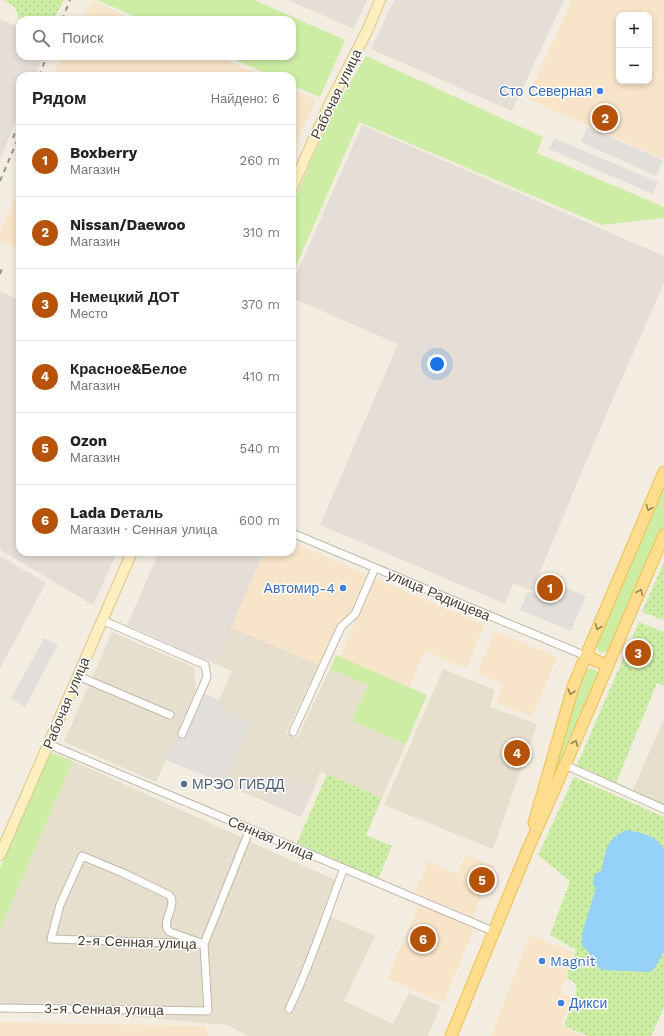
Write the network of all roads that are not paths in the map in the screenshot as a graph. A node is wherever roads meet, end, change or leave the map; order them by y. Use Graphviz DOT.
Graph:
graph roads {
  1 [pos="380,0"];
  2 [pos="296,179"];
  3 [pos="664,472"];
  4 [pos="664,534"];
  5 [pos="296,535"];
  6 [pos="130,556"];
  7 [pos="375,568"];
  8 [pos="102,620"];
  9 [pos="586,656"];
  10 [pos="608,666"];
  11 [pos="78,676"];
  12 [pos="170,715"];
  13 [pos="293,732"];
  14 [pos="182,734"];
  15 [pos="48,744"];
  16 [pos="565,765"];
  17 [pos="664,809"];
  18 [pos="250,829"];
  19 [pos="528,848"];
  20 [pos="0,855"];
  21 [pos="344,868"];
  22 [pos="495,932"];
  23 [pos="204,944"];
  24 [pos="0,1008"];
  25 [pos="289,1009"];
  26 [pos="451,1036"];
  1 -- 2 [label="main road, Рабочая улица"];
  3 -- 9 [label="main road, one-way"];
  10 -- 4 [label="main road, one-way"];
  5 -- 7 [label="street, улица Радищева"];
  6 -- 8 [label="main road, Рабочая улица"];
  7 -- 9 [label="street, улица Радищева"];
  7 -- 13 [label="street"];
  8 -- 11 [label="main road, Рабочая улица"];
  8 -- 14 [label="street"];
  9 -- 10 [label="main road"];
  9 -- 19 [label="main road, one-way"];
  16 -- 10 [label="main road, one-way"];
  11 -- 12 [label="street"];
  11 -- 15 [label="main road, Рабочая улица"];
  15 -- 18 [label="street, Сенная улица"];
  15 -- 20 [label="main road, Рабочая улица"];
  16 -- 17 [label="street"];
  16 -- 19 [label="main road"];
  18 -- 21 [label="street, Сенная улица"];
  18 -- 23 [label="street"];
  19 -- 22 [label="main road"];
  21 -- 22 [label="street, Сенная улица"];
  21 -- 25 [label="street"];
  22 -- 26 [label="main road"];
  23 -- 23 [label="street, 2-я Сенная улица"];
  23 -- 24 [label="street, 3-я Сенная улица"];
}
